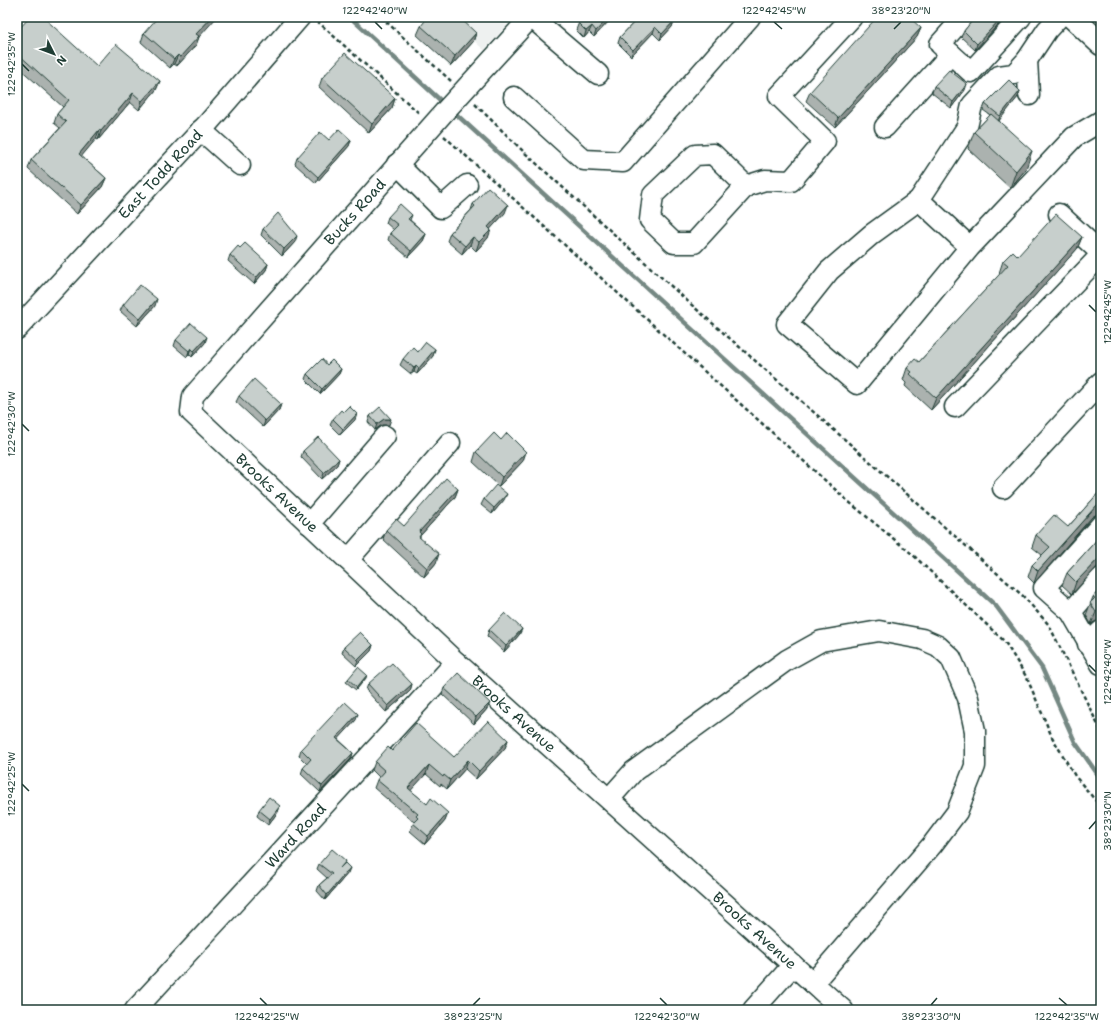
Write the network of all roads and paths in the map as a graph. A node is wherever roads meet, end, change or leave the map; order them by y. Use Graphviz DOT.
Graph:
graph roads {
  1 [pos="300,17"];
  2 [pos="312,17"];
  3 [pos="382,17"];
  4 [pos="531,17"];
  5 [pos="750,17"];
  6 [pos="852,17"];
  7 [pos="925,17"];
  8 [pos="964,17"];
  9 [pos="1021,17"];
  10 [pos="1059,17"];
  11 [pos="1072,17"];
  12 [pos="928,20"];
  13 [pos="1100,40"];
  14 [pos="951,54"];
  15 [pos="1027,60"];
  16 [pos="598,74"];
  17 [pos="463,91"];
  18 [pos="1029,95"];
  19 [pos="514,97"];
  20 [pos="1101,121"];
  21 [pos="432,125"];
  22 [pos="885,127"];
  23 [pos="201,130"];
  24 [pos="397,164"];
  25 [pos="240,165"];
  26 [pos="467,186"];
  27 [pos="746,186"];
  28 [pos="918,200"];
  29 [pos="1059,214"];
  30 [pos="970,247"];
  31 [pos="1101,254"];
  32 [pos="17,330"];
  33 [pos="1101,382"];
  34 [pos="955,407"];
  35 [pos="191,412"];
  36 [pos="385,436"];
  37 [pos="450,443"];
  38 [pos="1003,488"];
  39 [pos="309,524"];
  40 [pos="1101,525"];
  41 [pos="348,560"];
  42 [pos="1101,578"];
  43 [pos="1071,612"];
  44 [pos="1094,638"];
  45 [pos="456,662"];
  46 [pos="1101,664"];
  47 [pos="1101,731"];
  48 [pos="609,799"];
  49 [pos="1101,807"];
  50 [pos="793,965"];
  51 [pos="813,983"];
  52 [pos="135,1010"];
  53 [pos="753,1010"];
  54 [pos="843,1010"];
  1 -- 23 [label="street, East Todd Road"];
  2 -- 21 [label="path"];
  3 -- 17 [label="path"];
  4 -- 16 [label="street"];
  4 -- 17 [label="street, Bucks Road"];
  5 -- 19 [label="street"];
  6 -- 27 [label="street"];
  7 -- 12 [label="path"];
  8 -- 14 [label="street"];
  9 -- 14 [label="street"];
  10 -- 15 [label="street"];
  11 -- 13 [label="main road"];
  14 -- 22 [label="street"];
  15 -- 18 [label="street"];
  15 -- 28 [label="street"];
  17 -- 21 [label="street, Bucks Road"];
  17 -- 47 [label="path"];
  20 -- 30 [label="street"];
  21 -- 24 [label="street, Bucks Road"];
  21 -- 49 [label="path"];
  23 -- 25 [label="street"];
  23 -- 32 [label="street, East Todd Road"];
  24 -- 26 [label="street"];
  24 -- 35 [label="street, Bucks Road"];
  27 -- 27 [label="street"];
  28 -- 30 [label="street"];
  28 -- 30 [label="street"];
  29 -- 31 [label="street"];
  31 -- 34 [label="street"];
  33 -- 38 [label="street"];
  35 -- 39 [label="street, Brooks Avenue"];
  36 -- 39 [label="street"];
  37 -- 41 [label="street"];
  39 -- 41 [label="street, Brooks Avenue"];
  40 -- 43 [label="street"];
  41 -- 45 [label="street, Brooks Avenue"];
  42 -- 43 [label="street"];
  43 -- 44 [label="street"];
  44 -- 46 [label="street"];
  45 -- 48 [label="street, Brooks Avenue"];
  45 -- 52 [label="street, Ward Road"];
  48 -- 50 [label="street, Brooks Avenue"];
  48 -- 51 [label="street"];
  50 -- 51 [label="street, Brooks Avenue"];
  50 -- 53 [label="street"];
  51 -- 54 [label="street, Brooks Avenue"];
}
